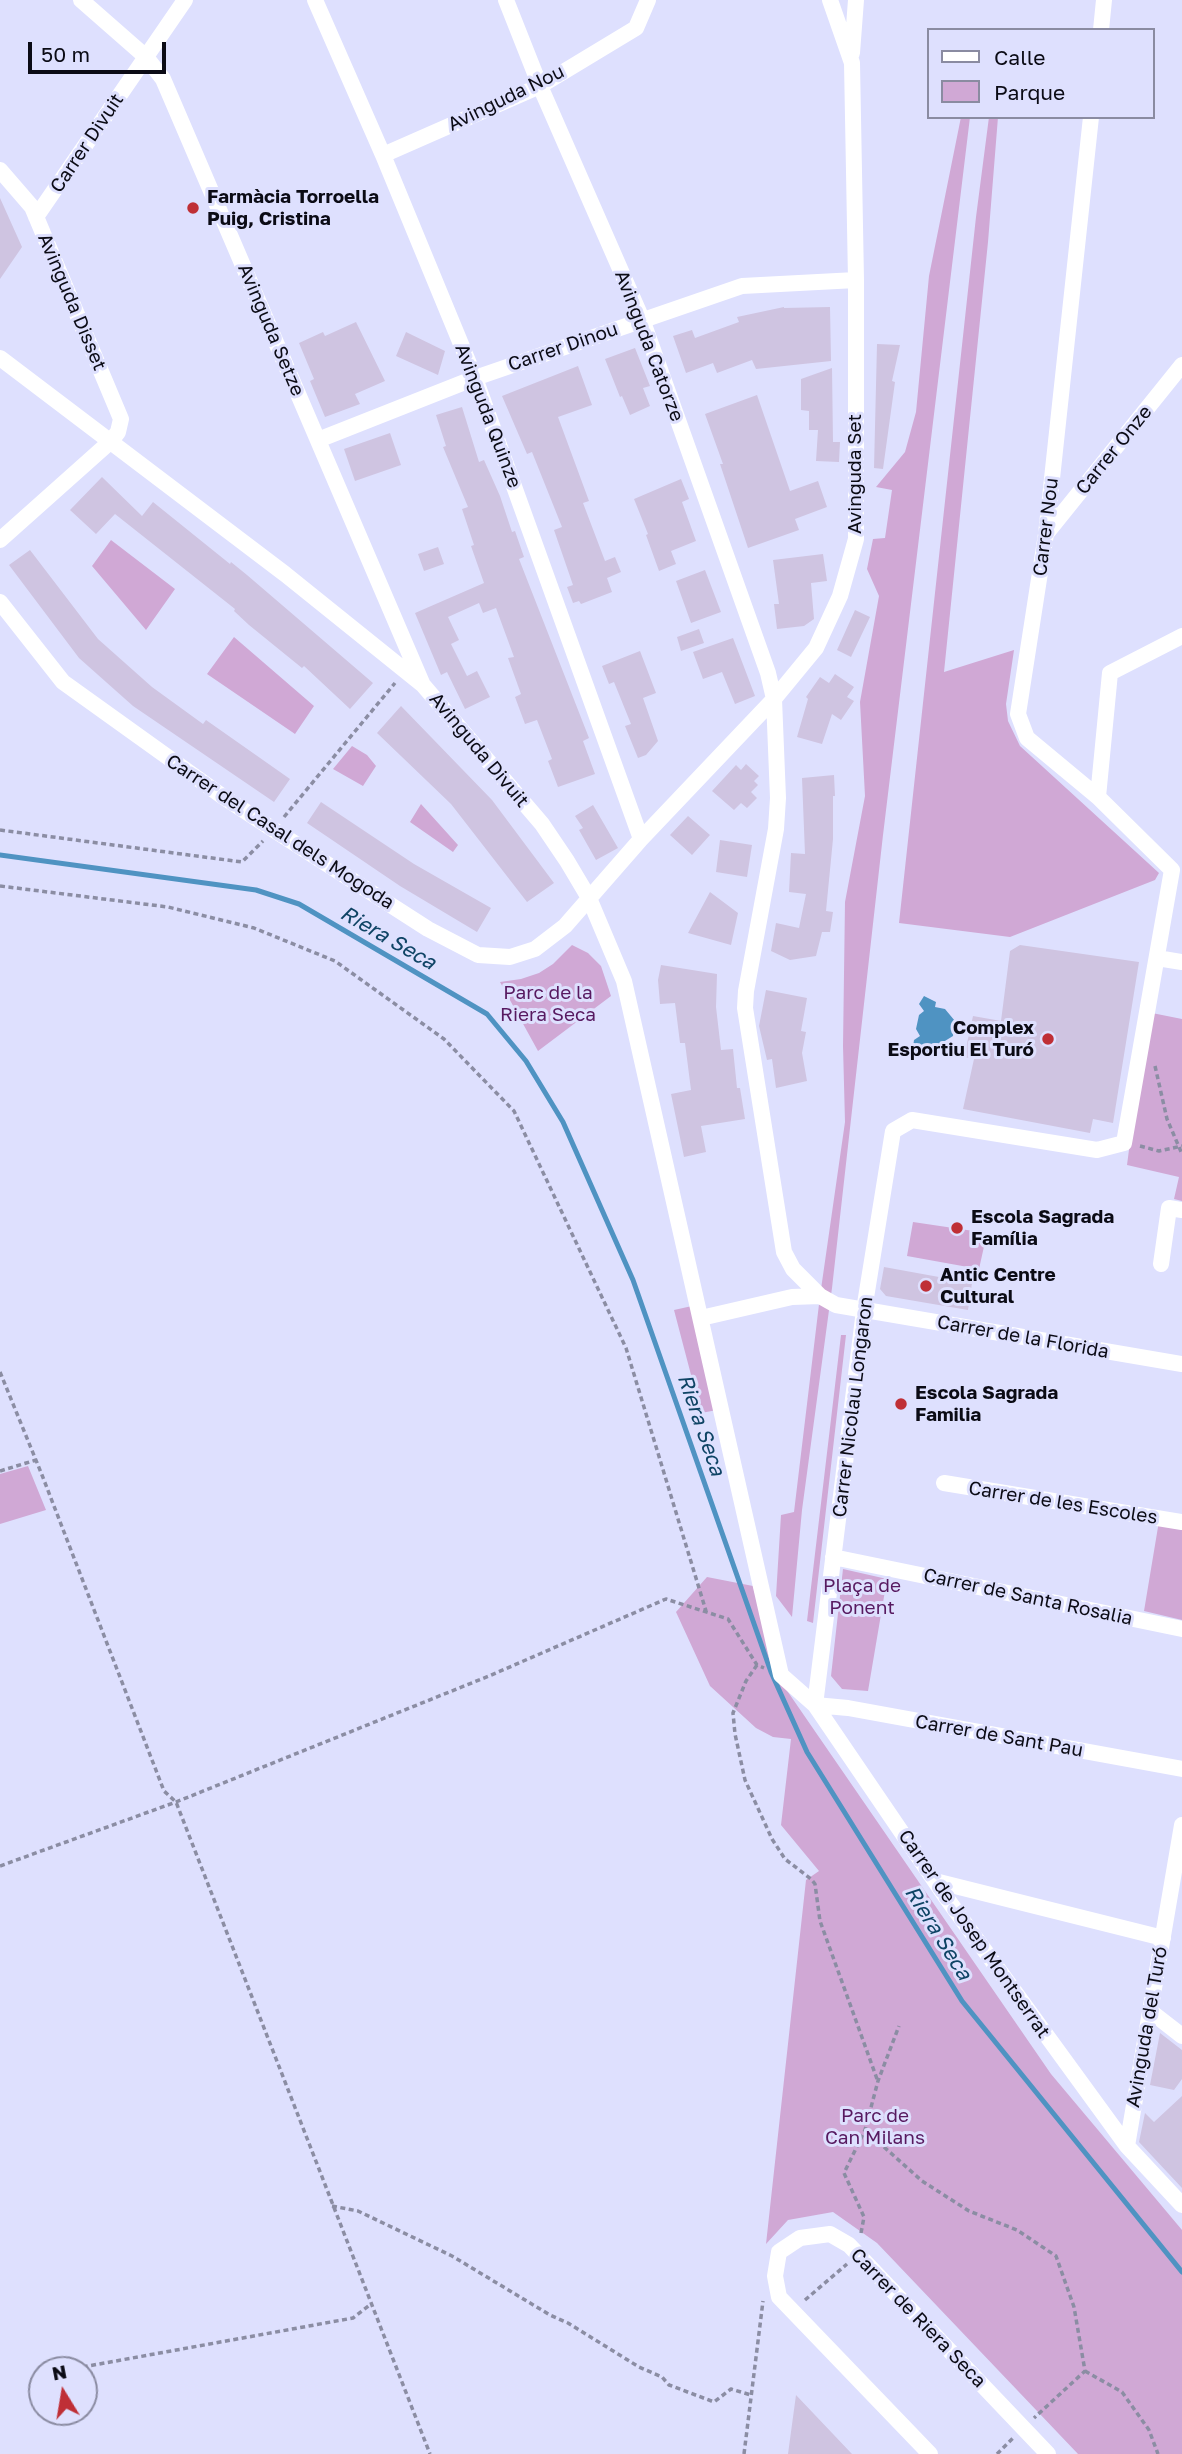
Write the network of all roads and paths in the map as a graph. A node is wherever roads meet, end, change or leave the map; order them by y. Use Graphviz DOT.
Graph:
graph roads {
  1 [pos="81,0"];
  2 [pos="185,0"];
  3 [pos="315,0"];
  4 [pos="506,0"];
  5 [pos="648,0"];
  6 [pos="831,0"];
  7 [pos="856,0"];
  8 [pos="1104,0"];
  9 [pos="1101,28"];
  10 [pos="146,57"];
  11 [pos="852,63"];
  12 [pos="540,86"];
  13 [pos="1091,119"];
  14 [pos="383,155"];
  15 [pos="0,170"];
  16 [pos="36,216"];
  17 [pos="856,280"];
  18 [pos="642,319"];
  19 [pos="0,358"];
  20 [pos="1182,365"];
  21 [pos="475,378"];
  22 [pos="318,440"];
  23 [pos="111,441"];
  24 [pos="1046,534"];
  25 [pos="0,540"];
  26 [pos="0,602"];
  27 [pos="1182,636"];
  28 [pos="424,685"];
  29 [pos="774,699"];
  30 [pos="1098,797"];
  31 [pos="641,839"];
  32 [pos="1177,868"];
  33 [pos="0,886"];
  34 [pos="589,898"];
  35 [pos="1157,958"];
  36 [pos="1182,962"];
  37 [pos="1140,1054"];
  38 [pos="1129,1144"];
  39 [pos="1180,1147"];
  40 [pos="1182,1154"];
  41 [pos="1182,1210"];
  42 [pos="1161,1264"];
  43 [pos="820,1296"];
  44 [pos="864,1310"];
  45 [pos="701,1318"];
  46 [pos="1182,1364"];
  47 [pos="0,1372"];
  48 [pos="36,1460"];
  49 [pos="0,1471"];
  50 [pos="944,1483"];
  51 [pos="1182,1522"];
  52 [pos="834,1557"];
  53 [pos="706,1611"];
  54 [pos="1182,1629"];
  55 [pos="757,1665"];
  56 [pos="781,1675"];
  57 [pos="815,1705"];
  58 [pos="1182,1769"];
  59 [pos="176,1802"];
  60 [pos="1182,1825"];
  61 [pos="0,1866"];
  62 [pos="935,1881"];
  63 [pos="1176,1894"];
  64 [pos="1163,1938"];
  65 [pos="1150,2011"];
  66 [pos="899,2026"];
  67 [pos="1182,2036"];
  68 [pos="878,2081"];
  69 [pos="865,2130"];
  70 [pos="1127,2146"];
  71 [pos="1182,2205"];
  72 [pos="332,2206"];
  73 [pos="858,2254"];
  74 [pos="764,2294"];
  75 [pos="371,2304"];
  76 [pos="793,2311"];
  77 [pos="98,2364"];
  78 [pos="1085,2371"];
  79 [pos="751,2395"];
  80 [pos="1023,2428"];
  81 [pos="430,2454"];
  82 [pos="744,2454"];
  83 [pos="930,2454"];
  84 [pos="998,2454"];
  85 [pos="1048,2454"];
  86 [pos="1158,2454"];
  1 -- 10 [label="street, Avinguda Setze"];
  2 -- 10 [label="street, Carrer Divuit"];
  3 -- 14 [label="street, Avinguda Quinze"];
  4 -- 12 [label="street, Avinguda Catorze"];
  5 -- 12 [label="street, Avinguda Nou"];
  6 -- 11 [label="street, Avinguda Set"];
  7 -- 11 [label="street"];
  8 -- 9 [label="street"];
  10 -- 16 [label="street, Carrer Divuit"];
  10 -- 22 [label="street, Avinguda Setze"];
  11 -- 17 [label="street, Avinguda Set"];
  12 -- 14 [label="street, Avinguda Nou"];
  12 -- 18 [label="street, Avinguda Catorze"];
  13 -- 24 [label="street, Carrer Nou"];
  14 -- 21 [label="street, Avinguda Quinze"];
  15 -- 16 [label="street, Avinguda Disset"];
  16 -- 23 [label="street, Avinguda Disset"];
  17 -- 18 [label="street, Carrer Dinou"];
  17 -- 29 [label="street, Avinguda Set"];
  18 -- 21 [label="street, Carrer Dinou"];
  18 -- 29 [label="street, Avinguda Catorze"];
  19 -- 23 [label="street, Avinguda Divuit"];
  20 -- 24 [label="street, Carrer Onze"];
  21 -- 22 [label="street, Carrer Dinou"];
  21 -- 31 [label="street, Avinguda Quinze"];
  22 -- 28 [label="street, Avinguda Setze"];
  23 -- 25 [label="street"];
  23 -- 28 [label="street, Avinguda Divuit"];
  24 -- 30 [label="street, Carrer Nou"];
  26 -- 34 [label="street, Carrer del Casal dels Mogoda"];
  27 -- 30 [label="street"];
  28 -- 34 [label="street, Avinguda Divuit"];
  29 -- 31 [label="street, Avinguda Set"];
  29 -- 43 [label="street, Avinguda Catorze"];
  30 -- 32 [label="street, Carrer Nou"];
  31 -- 34 [label="street, Avinguda Set"];
  32 -- 35 [label="street"];
  33 -- 53 [label="path"];
  34 -- 45 [label="street, Avinguda Divuit"];
  35 -- 36 [label="street"];
  35 -- 37 [label="street"];
  37 -- 39 [label="path"];
  37 -- 44 [label="street, Carrer Nicolau Longaron"];
  38 -- 39 [label="path"];
  39 -- 40 [label="path"];
  41 -- 42 [label="street"];
  43 -- 44 [label="street, Carrer de la Florida"];
  43 -- 45 [label="street"];
  44 -- 46 [label="street, Carrer de la Florida"];
  44 -- 52 [label="street, Carrer Nicolau Longaron"];
  45 -- 56 [label="street, Avinguda Divuit"];
  47 -- 48 [label="path"];
  48 -- 49 [label="path"];
  48 -- 59 [label="path"];
  50 -- 51 [label="street, Carrer de les Escoles"];
  52 -- 54 [label="street, Carrer de Santa Rosalia"];
  52 -- 57 [label="street, Carrer Nicolau Longaron"];
  53 -- 55 [label="path"];
  53 -- 59 [label="path"];
  55 -- 56 [label="path"];
  55 -- 68 [label="path"];
  56 -- 57 [label="street, Carrer de Josep Montserrat"];
  57 -- 58 [label="street, Carrer de Sant Pau"];
  57 -- 62 [label="street, Carrer de Josep Montserrat"];
  59 -- 61 [label="path"];
  59 -- 72 [label="path"];
  60 -- 63 [label="street, Avinguda del Turó"];
  62 -- 64 [label="street"];
  62 -- 70 [label="street, Carrer de Josep Montserrat"];
  63 -- 64 [label="street, Avinguda del Turó"];
  64 -- 65 [label="street, Avinguda del Turó"];
  65 -- 67 [label="street"];
  65 -- 70 [label="street, Avinguda del Turó"];
  66 -- 68 [label="path"];
  68 -- 69 [label="path"];
  69 -- 73 [label="path"];
  69 -- 78 [label="path"];
  70 -- 71 [label="street, Carrer de Josep Montserrat"];
  72 -- 75 [label="path"];
  72 -- 79 [label="path"];
  73 -- 76 [label="path"];
  73 -- 76 [label="street, Carrer de Riera Seca"];
  73 -- 80 [label="street, Carrer de Riera Seca"];
  74 -- 79 [label="path"];
  75 -- 77 [label="path"];
  75 -- 81 [label="path"];
  76 -- 83 [label="street, Carrer de Riera Seca"];
  78 -- 80 [label="path"];
  78 -- 86 [label="path"];
  79 -- 82 [label="path"];
  80 -- 84 [label="path"];
  80 -- 85 [label="street, Carrer de Riera Seca"];
}
